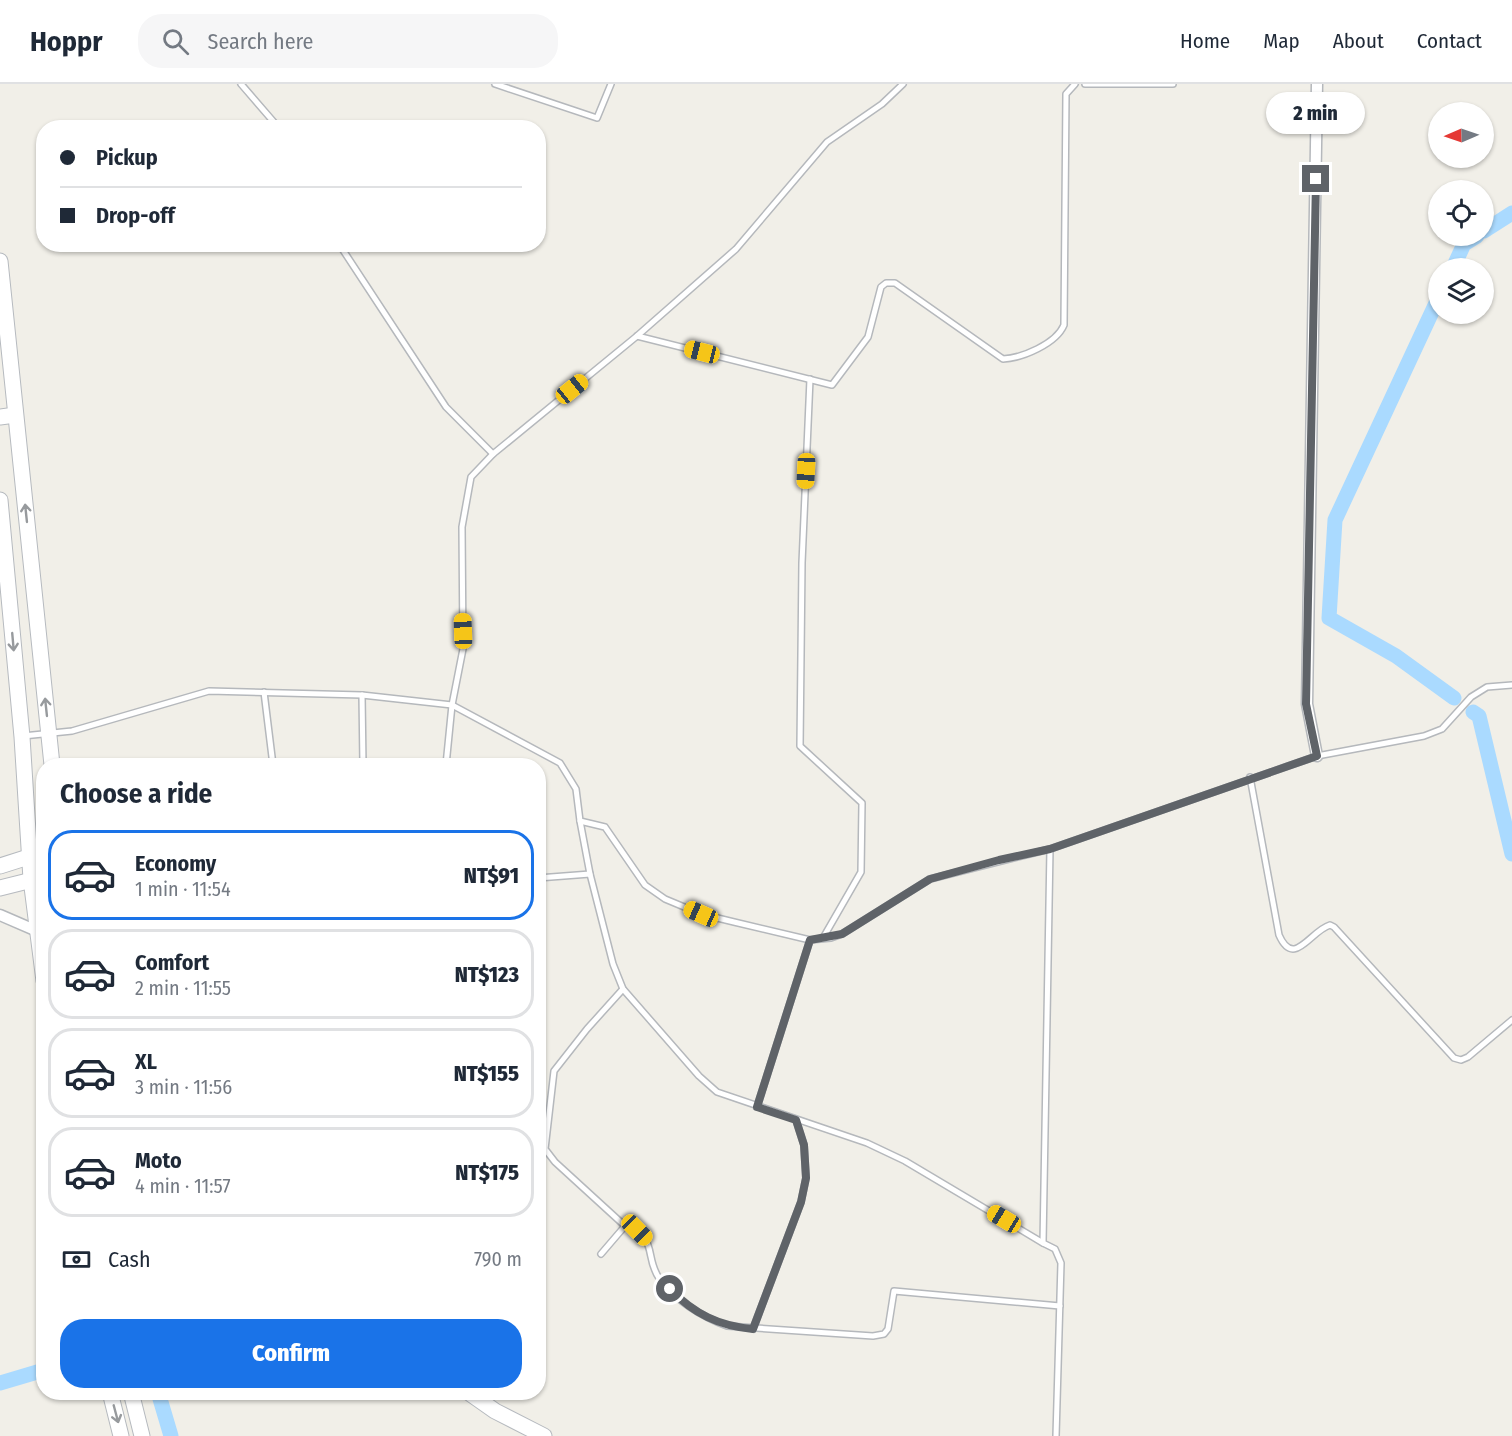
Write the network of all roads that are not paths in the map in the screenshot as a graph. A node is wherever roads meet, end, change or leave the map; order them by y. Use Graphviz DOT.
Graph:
graph roads {
  1 [pos="241,84"];
  2 [pos="495,84"];
  3 [pos="611,84"];
  4 [pos="903,84"];
  5 [pos="1075,84"];
  6 [pos="1085,84"];
  7 [pos="1173,84"];
  8 [pos="1317,84"];
  9 [pos="272,120"];
  10 [pos="344,252"];
  11 [pos="0,261"];
  12 [pos="637,336"];
  13 [pos="810,379"];
  14 [pos="8,416"];
  15 [pos="493,454"];
  16 [pos="0,500"];
  17 [pos="1512,685"];
  18 [pos="264,692"];
  19 [pos="362,695"];
  20 [pos="452,705"];
  21 [pos="49,733"];
  22 [pos="22,736"];
  23 [pos="1317,756"];
  24 [pos="51,758"];
  25 [pos="272,758"];
  26 [pos="363,758"];
  27 [pos="447,758"];
  28 [pos="1250,777"];
  29 [pos="580,821"];
  30 [pos="1050,849"];
  31 [pos="36,854"];
  32 [pos="0,866"];
  33 [pos="590,874"];
  34 [pos="546,877"];
  35 [pos="36,878"];
  36 [pos="0,888"];
  37 [pos="0,915"];
  38 [pos="36,930"];
  39 [pos="823,938"];
  40 [pos="810,940"];
  41 [pos="623,988"];
  42 [pos="1512,1020"];
  43 [pos="757,1107"];
  44 [pos="796,1120"];
  45 [pos="546,1140"];
  46 [pos="546,1150"];
  47 [pos="626,1226"];
  48 [pos="1043,1243"];
  49 [pos="601,1254"];
  50 [pos="1060,1306"];
  51 [pos="753,1329"];
  52 [pos="112,1400"];
  53 [pos="133,1400"];
  54 [pos="479,1400"];
  55 [pos="122,1436"];
  56 [pos="142,1436"];
  57 [pos="544,1436"];
  58 [pos="1056,1436"];
  1 -- 9 [label="lane"];
  2 -- 3 [label="lane"];
  4 -- 12 [label="lane"];
  5 -- 13 [label="lane"];
  6 -- 7 [label="lane"];
  8 -- 23 [label="street"];
  10 -- 15 [label="lane"];
  11 -- 14 [label="main road"];
  12 -- 13 [label="lane"];
  12 -- 15 [label="lane"];
  13 -- 39 [label="lane"];
  21 -- 14 [label="main road, one-way"];
  15 -- 20 [label="lane"];
  16 -- 22 [label="main road, one-way"];
  17 -- 23 [label="lane"];
  18 -- 19 [label="lane"];
  18 -- 21 [label="lane"];
  18 -- 25 [label="lane"];
  19 -- 20 [label="lane"];
  19 -- 26 [label="lane"];
  20 -- 27 [label="lane"];
  20 -- 29 [label="lane"];
  21 -- 22 [label="lane"];
  21 -- 24 [label="main road"];
  22 -- 31 [label="main road"];
  23 -- 28 [label="lane"];
  28 -- 30 [label="lane"];
  28 -- 42 [label="lane"];
  29 -- 33 [label="lane"];
  29 -- 40 [label="lane"];
  30 -- 39 [label="lane"];
  30 -- 48 [label="lane"];
  31 -- 32 [label="main road"];
  33 -- 34 [label="lane"];
  33 -- 41 [label="lane"];
  35 -- 36 [label="main road"];
  37 -- 38 [label="street"];
  39 -- 40 [label="lane"];
  40 -- 43 [label="lane"];
  41 -- 43 [label="lane"];
  41 -- 45 [label="lane"];
  43 -- 44 [label="lane"];
  44 -- 48 [label="lane"];
  44 -- 51 [label="lane"];
  46 -- 47 [label="lane"];
  47 -- 49 [label="lane"];
  47 -- 51 [label="lane"];
  48 -- 50 [label="lane"];
  50 -- 51 [label="lane"];
  50 -- 58 [label="lane"];
  52 -- 55 [label="main road, one-way"];
  53 -- 56 [label="main road"];
  54 -- 57 [label="main road"];
}
